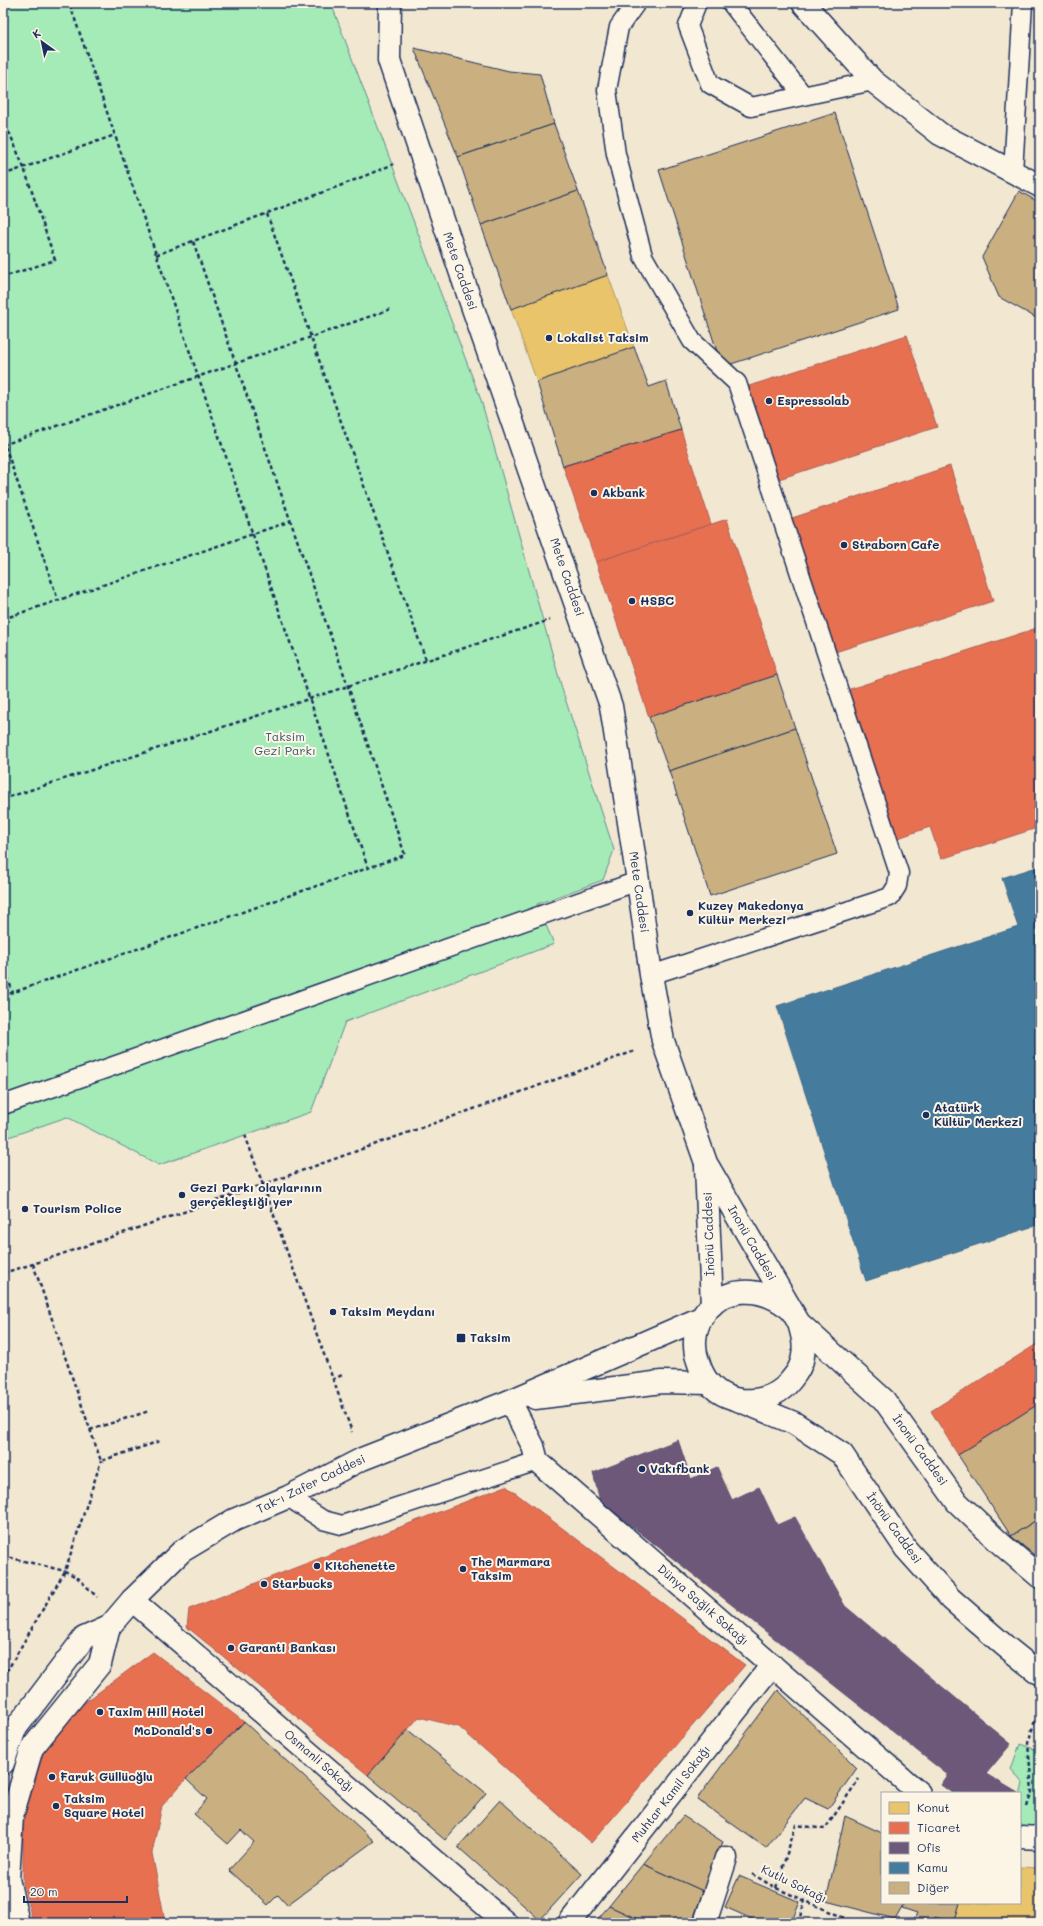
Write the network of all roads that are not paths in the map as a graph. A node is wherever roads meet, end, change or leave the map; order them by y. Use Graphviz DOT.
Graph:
graph roads {
  1 [pos="390,3"];
  2 [pos="636,3"];
  3 [pos="697,3"];
  4 [pos="731,3"];
  5 [pos="803,3"];
  6 [pos="1023,3"];
  7 [pos="874,81"];
  8 [pos="803,95"];
  9 [pos="1013,172"];
  10 [pos="1040,186"];
  11 [pos="638,881"];
  12 [pos="651,975"];
  13 [pos="3,1105"];
  14 [pos="706,1162"];
  15 [pos="707,1311"];
  16 [pos="795,1316"];
  17 [pos="708,1383"];
  18 [pos="738,1400"];
  19 [pos="510,1401"];
  20 [pos="537,1461"];
  21 [pos="288,1497"];
  22 [pos="1040,1577"];
  23 [pos="132,1600"];
  24 [pos="113,1623"];
  25 [pos="772,1665"];
  26 [pos="1040,1674"];
  27 [pos="3,1763"];
  28 [pos="918,1792"];
  29 [pos="1021,1837"];
  30 [pos="1040,1838"];
  31 [pos="726,1858"];
  32 [pos="18,1923"];
  33 [pos="506,1923"];
  34 [pos="569,1923"];
  35 [pos="705,1923"];
  1 -- 11 [label="main road, Mete Caddesi"];
  2 -- 12 [label="lane"];
  3 -- 8 [label="lane"];
  4 -- 8 [label="lane"];
  5 -- 7 [label="main road"];
  6 -- 9 [label="lane"];
  7 -- 8 [label="lane"];
  7 -- 9 [label="main road"];
  9 -- 10 [label="main road"];
  11 -- 12 [label="main road, Mete Caddesi"];
  11 -- 13 [label="lane"];
  12 -- 14 [label="main road, Mete Caddesi"];
  14 -- 15 [label="main road, İnönü Caddesi"];
  14 -- 16 [label="main road, Inonü Caddesi"];
  15 -- 16 [label="main road"];
  15 -- 17 [label="main road"];
  15 -- 19 [label="main road"];
  16 -- 18 [label="main road"];
  16 -- 22 [label="main road, İnonü Caddesi"];
  17 -- 18 [label="main road"];
  17 -- 19 [label="main road"];
  18 -- 26 [label="main road, İnönü Caddesi"];
  19 -- 20 [label="main road"];
  19 -- 21 [label="main road, Tak-ı Zafer Caddesi"];
  20 -- 21 [label="lane"];
  20 -- 25 [label="main road, Dünya Sağlık Sokağı"];
  21 -- 23 [label="main road, Tak-ı Zafer Caddesi"];
  23 -- 24 [label="main road, Tak-ı Zafer Caddesi"];
  23 -- 33 [label="main road, Osmanli Sokağı"];
  24 -- 27 [label="main road"];
  24 -- 32 [label="main road"];
  25 -- 28 [label="main road, Dünya Sağlık Sokağı"];
  25 -- 34 [label="main road, Muhtar Kamil Sokağı"];
  29 -- 30 [label="main road"];
  31 -- 35 [label="main road"];
}
